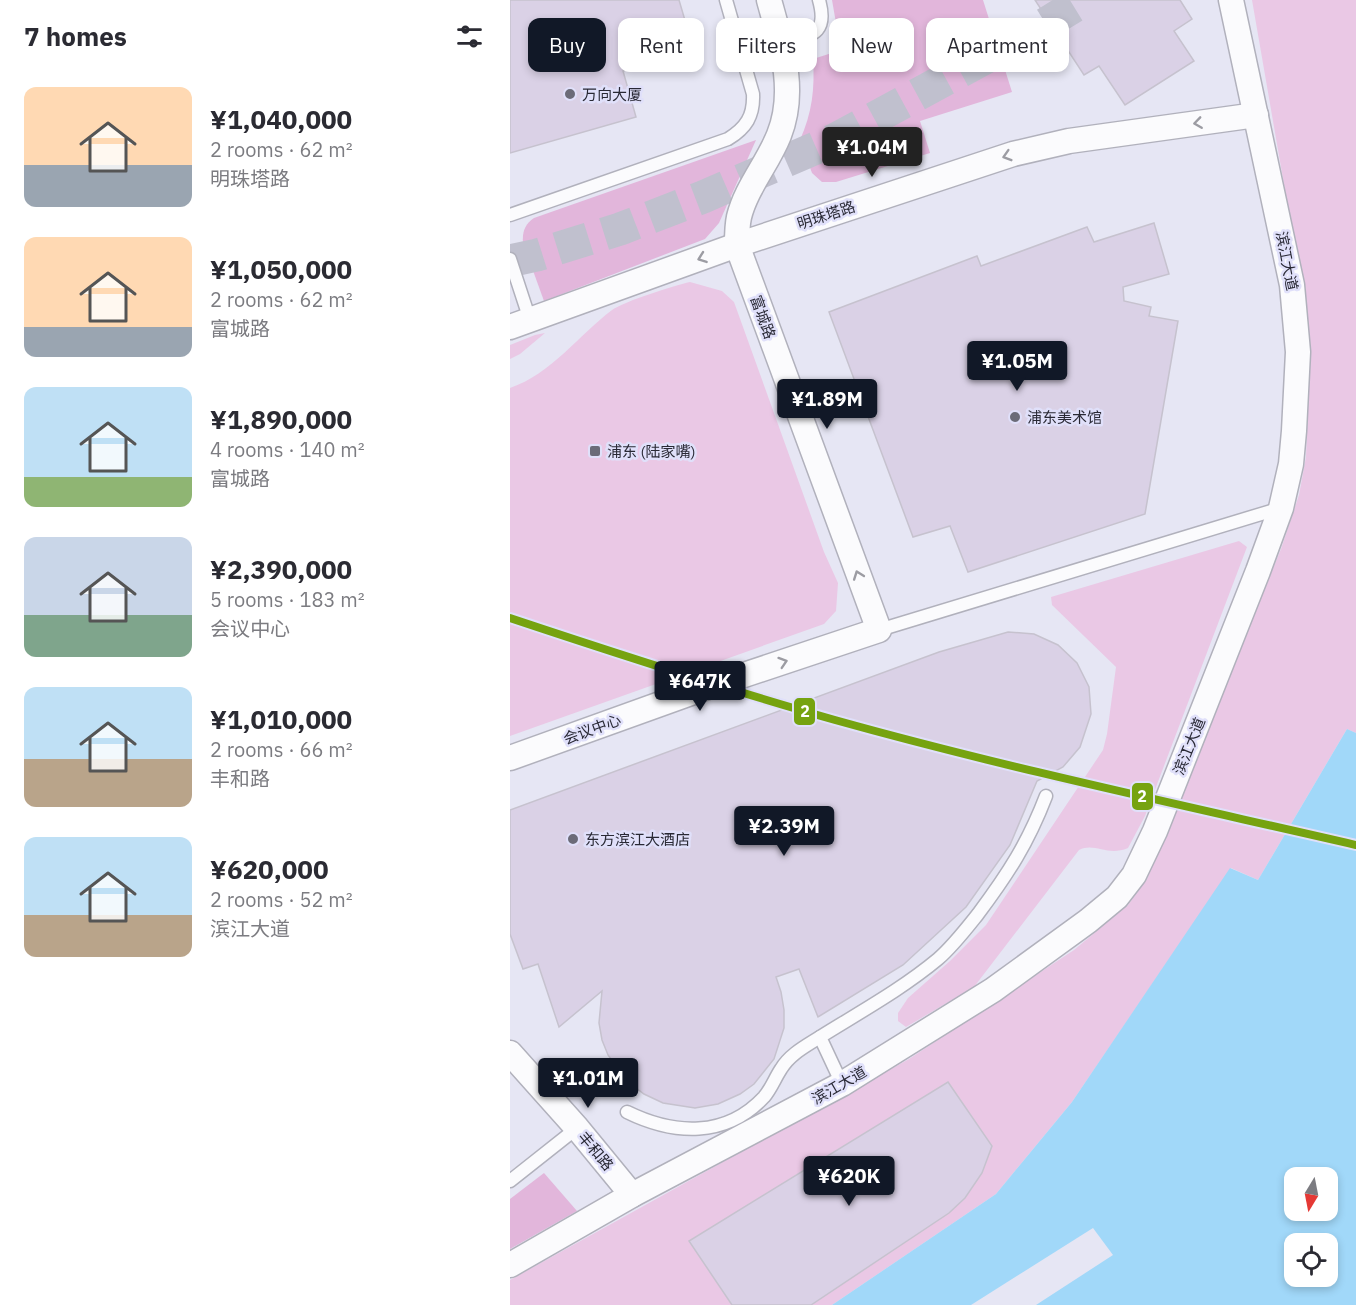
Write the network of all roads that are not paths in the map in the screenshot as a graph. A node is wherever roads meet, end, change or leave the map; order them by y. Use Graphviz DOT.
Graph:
graph roads {
  1 [pos="726,0"];
  2 [pos="769,0"];
  3 [pos="819,0"];
  4 [pos="1231,0"];
  5 [pos="774,18"];
  6 [pos="817,30"];
  7 [pos="786,72"];
  8 [pos="1256,115"];
  9 [pos="510,215"];
  10 [pos="737,245"];
  11 [pos="510,259"];
  12 [pos="520,324"];
  13 [pos="1281,508"];
  14 [pos="879,630"];
  15 [pos="510,758"];
  16 [pos="1046,796"];
  17 [pos="820,1037"];
  18 [pos="510,1053"];
  19 [pos="842,1084"];
  20 [pos="627,1112"];
  21 [pos="577,1128"];
  22 [pos="510,1181"];
  23 [pos="633,1195"];
  24 [pos="510,1265"];
  1 -- 9 [label="lane"];
  2 -- 5 [label="street, 富城路"];
  3 -- 6 [label="lane"];
  4 -- 8 [label="street, 滨江大道"];
  7 -- 10 [label="street, 富城路"];
  8 -- 10 [label="street, 明珠塔路, one-way"];
  8 -- 13 [label="street, 滨江大道"];
  10 -- 12 [label="street, 明珠塔路, one-way"];
  14 -- 10 [label="street, 富城路, one-way"];
  11 -- 12 [label="lane"];
  13 -- 14 [label="lane"];
  13 -- 19 [label="street, 滨江大道"];
  15 -- 14 [label="street, 会议中心, one-way"];
  16 -- 17 [label="lane"];
  17 -- 19 [label="lane"];
  17 -- 20 [label="lane"];
  18 -- 21 [label="street, 丰和路"];
  19 -- 23 [label="street, 滨江大道"];
  21 -- 22 [label="lane"];
  21 -- 23 [label="street, 丰和路"];
  23 -- 24 [label="street, 滨江大道"];
}
